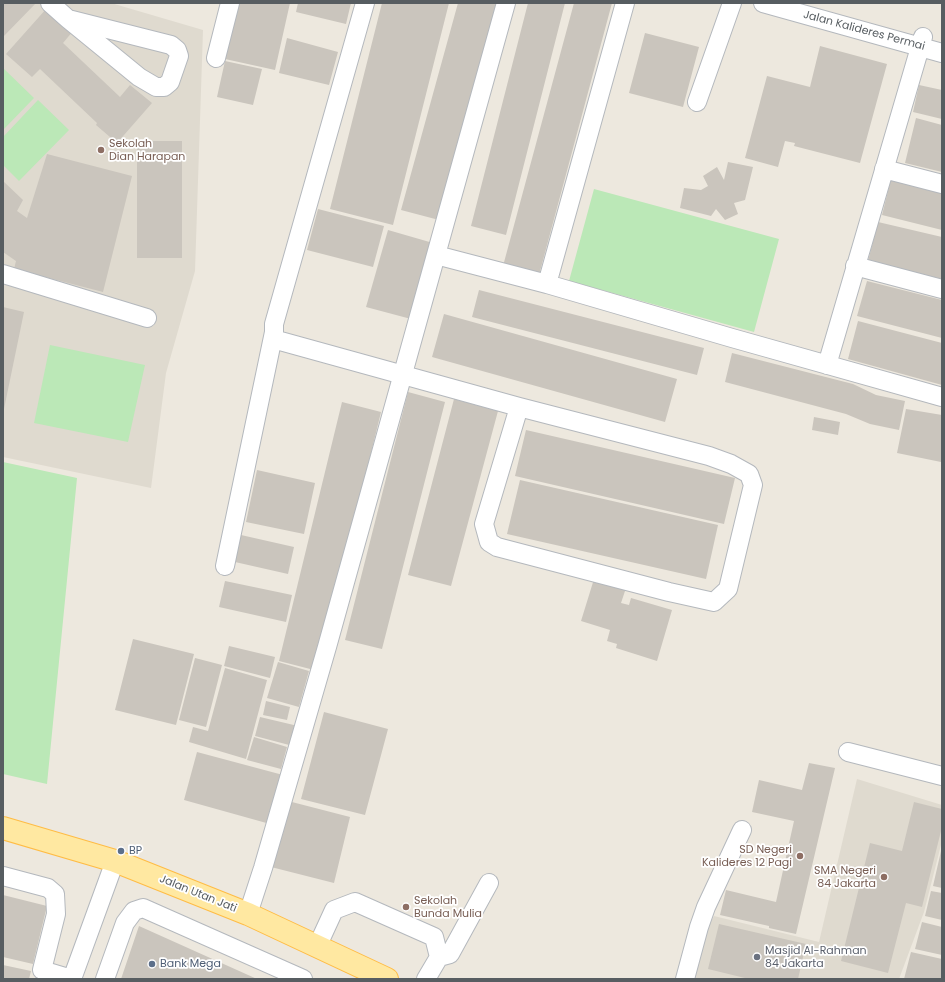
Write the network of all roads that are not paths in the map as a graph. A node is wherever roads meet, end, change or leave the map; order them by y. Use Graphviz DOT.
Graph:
graph roads {
  1 [pos="50,3"];
  2 [pos="230,3"];
  3 [pos="365,3"];
  4 [pos="506,3"];
  5 [pos="625,3"];
  6 [pos="732,3"];
  7 [pos="763,3"];
  8 [pos="805,3"];
  9 [pos="68,19"];
  10 [pos="922,42"];
  11 [pos="942,42"];
  12 [pos="942,53"];
  13 [pos="216,58"];
  14 [pos="697,102"];
  15 [pos="884,169"];
  16 [pos="942,184"];
  17 [pos="436,255"];
  18 [pos="855,266"];
  19 [pos="3,274"];
  20 [pos="547,284"];
  21 [pos="942,289"];
  22 [pos="147,318"];
  23 [pos="273,339"];
  24 [pos="827,365"];
  25 [pos="402,374"];
  26 [pos="942,397"];
  27 [pos="519,407"];
  28 [pos="225,566"];
  29 [pos="848,752"];
  30 [pos="942,776"];
  31 [pos="3,828"];
  32 [pos="742,830"];
  33 [pos="115,861"];
  34 [pos="3,876"];
  35 [pos="489,883"];
  36 [pos="248,914"];
  37 [pos="317,947"];
  38 [pos="439,957"];
  39 [pos="72,979"];
  40 [pos="105,979"];
  41 [pos="303,979"];
  42 [pos="387,979"];
  43 [pos="426,979"];
  44 [pos="685,979"];
  1 -- 9 [label="street"];
  2 -- 13 [label="street"];
  3 -- 23 [label="street"];
  4 -- 17 [label="street"];
  5 -- 20 [label="street"];
  6 -- 14 [label="street"];
  7 -- 10 [label="street, Jalan Kalideres Permai"];
  8 -- 10 [label="street, Jalan Kalideres Permai"];
  9 -- 9 [label="street"];
  10 -- 11 [label="street, Jalan Kalideres Permai"];
  10 -- 12 [label="street, Jalan Kalideres Permai"];
  10 -- 15 [label="street"];
  15 -- 16 [label="street"];
  15 -- 18 [label="street"];
  17 -- 20 [label="street"];
  17 -- 25 [label="street"];
  18 -- 21 [label="street"];
  18 -- 24 [label="street"];
  19 -- 22 [label="street"];
  20 -- 24 [label="street"];
  23 -- 25 [label="street"];
  23 -- 28 [label="street"];
  24 -- 26 [label="street"];
  25 -- 27 [label="street"];
  25 -- 36 [label="street"];
  27 -- 27 [label="street"];
  29 -- 30 [label="street"];
  31 -- 33 [label="main road, Jalan Utan Jati"];
  32 -- 44 [label="street"];
  33 -- 36 [label="main road, Jalan Utan Jati"];
  33 -- 39 [label="street"];
  34 -- 39 [label="street"];
  35 -- 38 [label="street"];
  36 -- 37 [label="main road, Jalan Utan Jati"];
  37 -- 38 [label="street"];
  37 -- 42 [label="main road, Jalan Utan Jati"];
  38 -- 43 [label="street"];
  40 -- 41 [label="street"];
}
